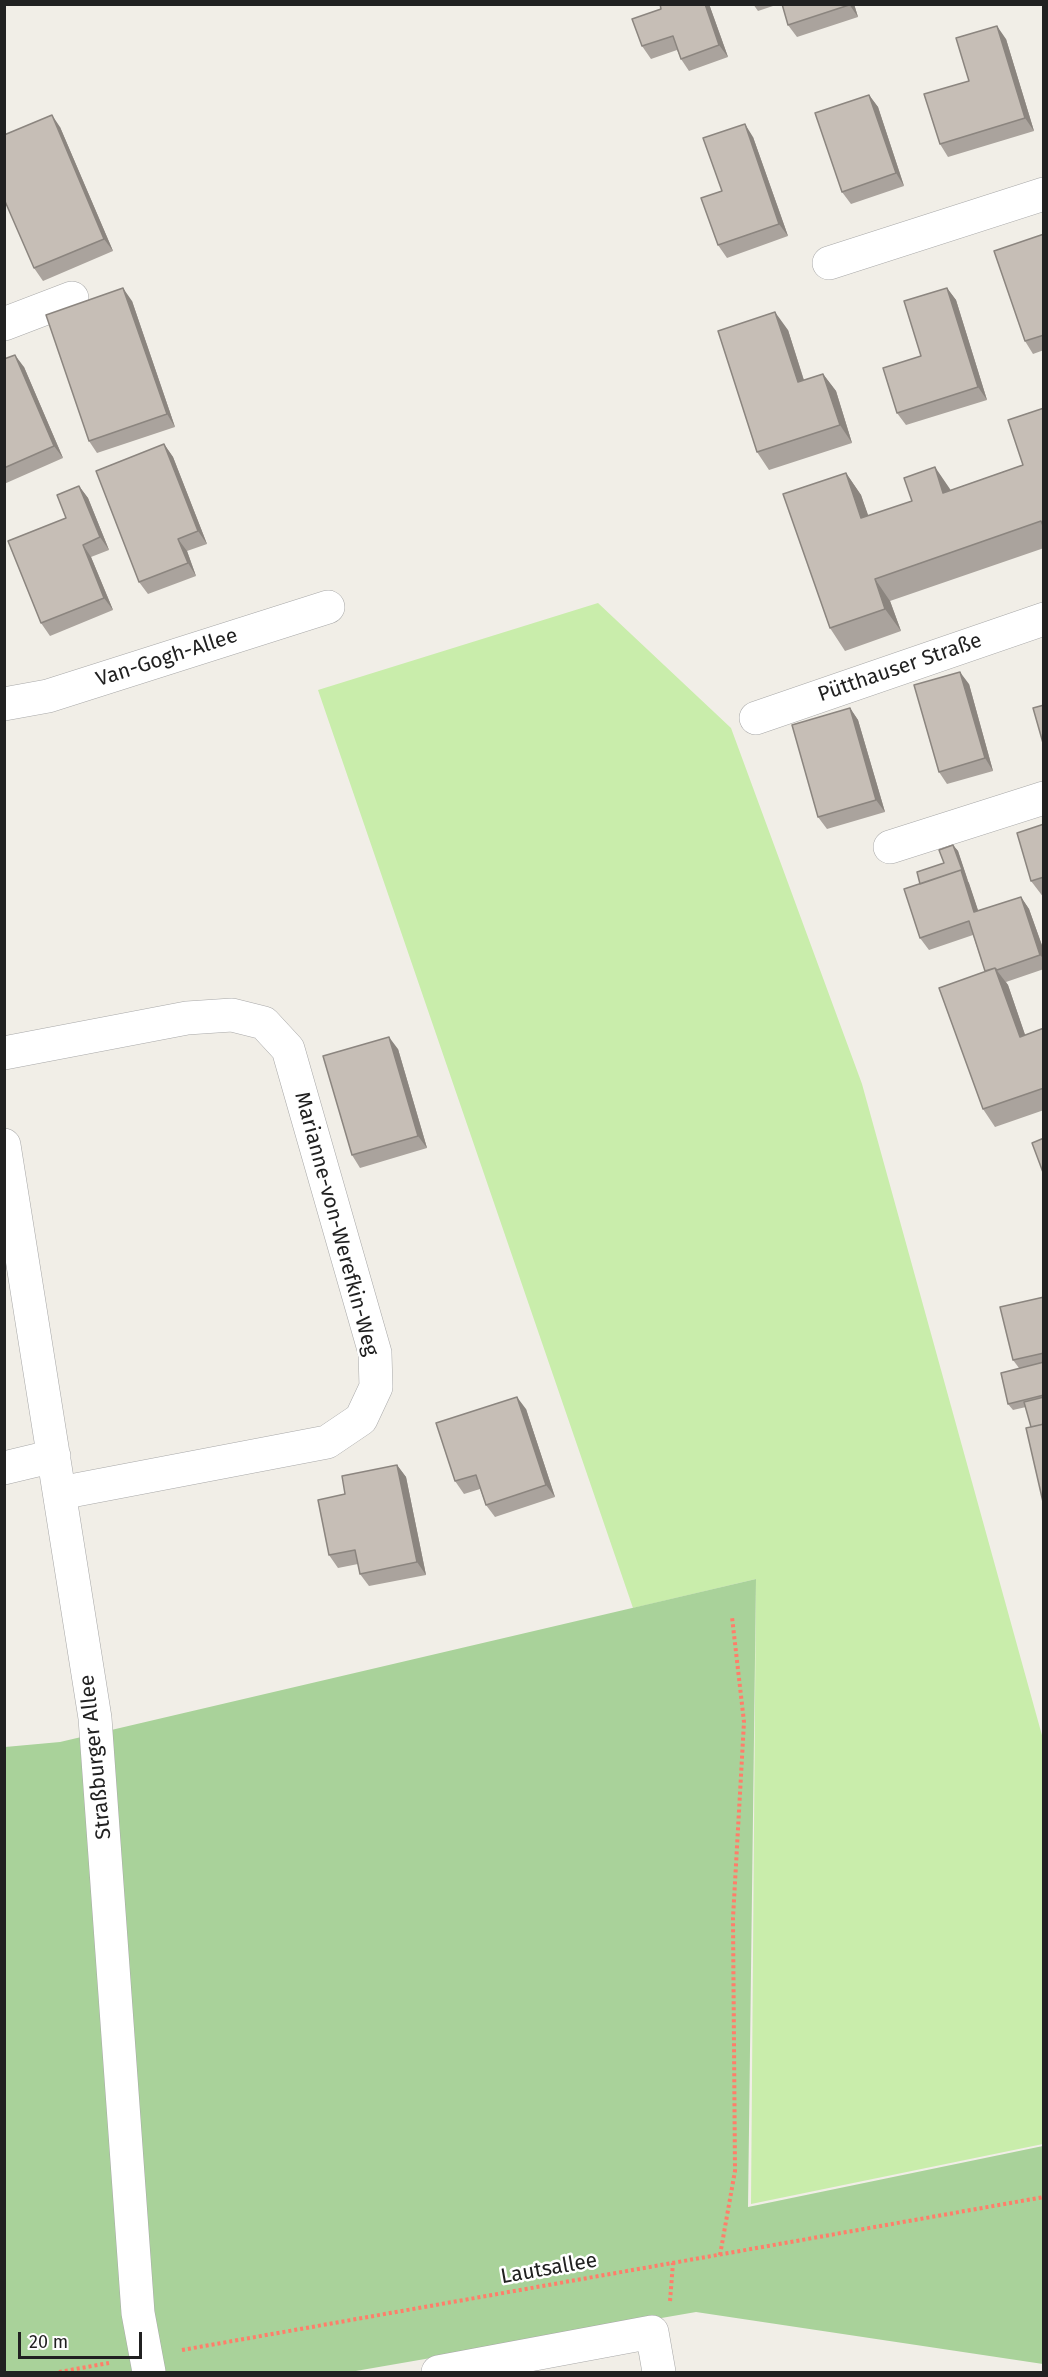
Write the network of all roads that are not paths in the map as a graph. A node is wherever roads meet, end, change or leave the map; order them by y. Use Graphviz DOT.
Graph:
graph roads {
  1 [pos="1044,194"];
  2 [pos="829,263"];
  3 [pos="72,298"];
  4 [pos="4,324"];
  5 [pos="328,607"];
  6 [pos="1044,619"];
  7 [pos="4,704"];
  8 [pos="756,717"];
  9 [pos="1044,798"];
  10 [pos="890,847"];
  11 [pos="4,1053"];
  12 [pos="4,1145"];
  13 [pos="54,1456"];
  14 [pos="4,1468"];
  15 [pos="60,1493"];
  16 [pos="148,2364"];
  17 [pos="438,2373"];
  18 [pos="659,2373"];
  1 -- 2 [label="street"];
  3 -- 4 [label="street"];
  5 -- 7 [label="street, Van-Gogh-Allee"];
  6 -- 8 [label="street, Pütthauser Straße"];
  9 -- 10 [label="street"];
  11 -- 15 [label="street, Marianne-von-Werefkin-Weg"];
  12 -- 13 [label="street, Straßburger Allee"];
  13 -- 14 [label="street"];
  13 -- 15 [label="street, Straßburger Allee"];
  15 -- 16 [label="street, Straßburger Allee"];
  17 -- 18 [label="street"];
}
